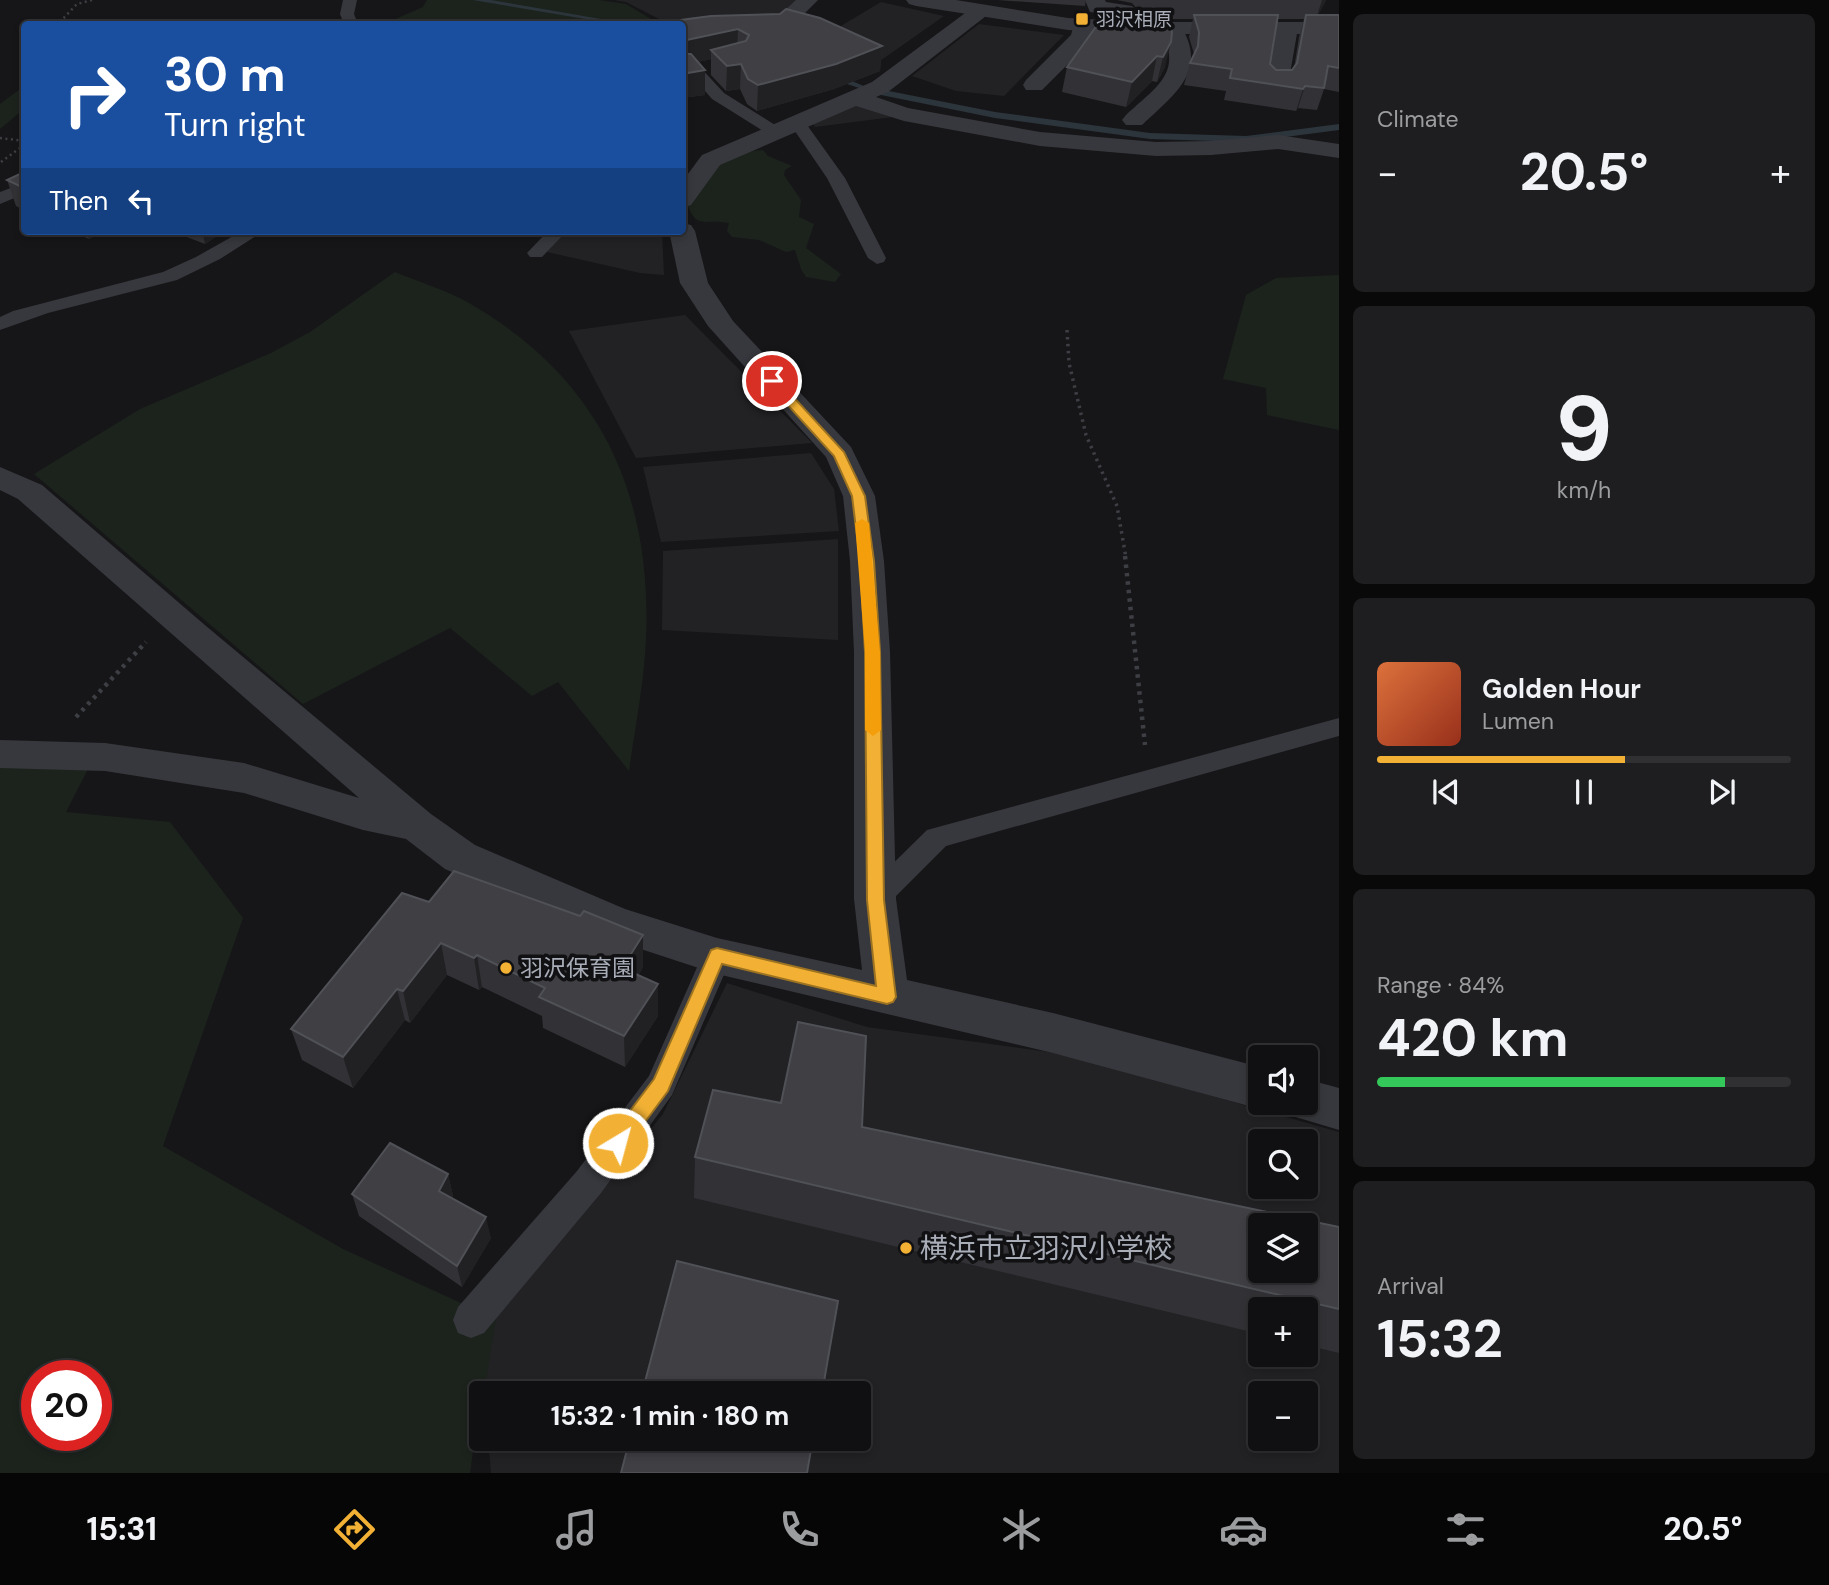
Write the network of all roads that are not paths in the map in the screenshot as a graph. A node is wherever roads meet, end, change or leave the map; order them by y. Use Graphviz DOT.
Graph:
graph roads {
  1 [pos="350,0"];
  2 [pos="808,0"];
  3 [pos="916,0"];
  4 [pos="1095,0"];
  5 [pos="948,3"];
  6 [pos="979,12"];
  7 [pos="785,20"];
  8 [pos="350,21"];
  9 [pos="1083,25"];
  10 [pos="1141,28"];
  11 [pos="1171,28"];
  12 [pos="1287,28"];
  13 [pos="1339,28"];
  14 [pos="717,66"];
  15 [pos="689,72"];
  16 [pos="1034,85"];
  17 [pos="1277,85"];
  18 [pos="854,98"];
  19 [pos="1134,120"];
  20 [pos="796,121"];
  21 [pos="774,131"];
  22 [pos="1339,151"];
  23 [pos="686,154"];
  24 [pos="710,160"];
  25 [pos="21,189"];
  26 [pos="686,194"];
  27 [pos="0,199"];
  28 [pos="248,235"];
  29 [pos="554,235"];
  30 [pos="683,235"];
  31 [pos="536,253"];
  32 [pos="877,258"];
  33 [pos="0,324"];
  34 [pos="0,477"];
  35 [pos="1339,727"];
  36 [pos="20,755"];
  37 [pos="417,825"];
  38 [pos="875,900"];
  39 [pos="717,956"];
  40 [pos="887,997"];
  41 [pos="1248,1085"];
  42 [pos="1318,1103"];
  43 [pos="1339,1109"];
  44 [pos="471,1320"];
  1 -- 8 [label="lane"];
  2 -- 7 [label="street"];
  3 -- 5 [label="street"];
  4 -- 10 [label="street"];
  5 -- 6 [label="street"];
  6 -- 9 [label="street"];
  6 -- 18 [label="street"];
  9 -- 10 [label="street"];
  9 -- 16 [label="street"];
  10 -- 11 [label="street"];
  11 -- 12 [label="street"];
  11 -- 19 [label="street"];
  12 -- 13 [label="street"];
  12 -- 17 [label="street"];
  14 -- 15 [label="lane"];
  15 -- 21 [label="lane"];
  18 -- 20 [label="street"];
  18 -- 22 [label="street"];
  20 -- 21 [label="street"];
  20 -- 32 [label="lane"];
  21 -- 24 [label="street"];
  23 -- 24 [label="street"];
  24 -- 26 [label="street"];
  25 -- 27 [label="lane"];
  28 -- 33 [label="lane"];
  29 -- 31 [label="lane"];
  30 -- 38 [label="street"];
  34 -- 37 [label="street"];
  35 -- 38 [label="lane"];
  36 -- 37 [label="street"];
  37 -- 39 [label="street"];
  38 -- 40 [label="street"];
  39 -- 40 [label="street"];
  39 -- 44 [label="lane"];
  40 -- 41 [label="street"];
  42 -- 43 [label="street"];
}
